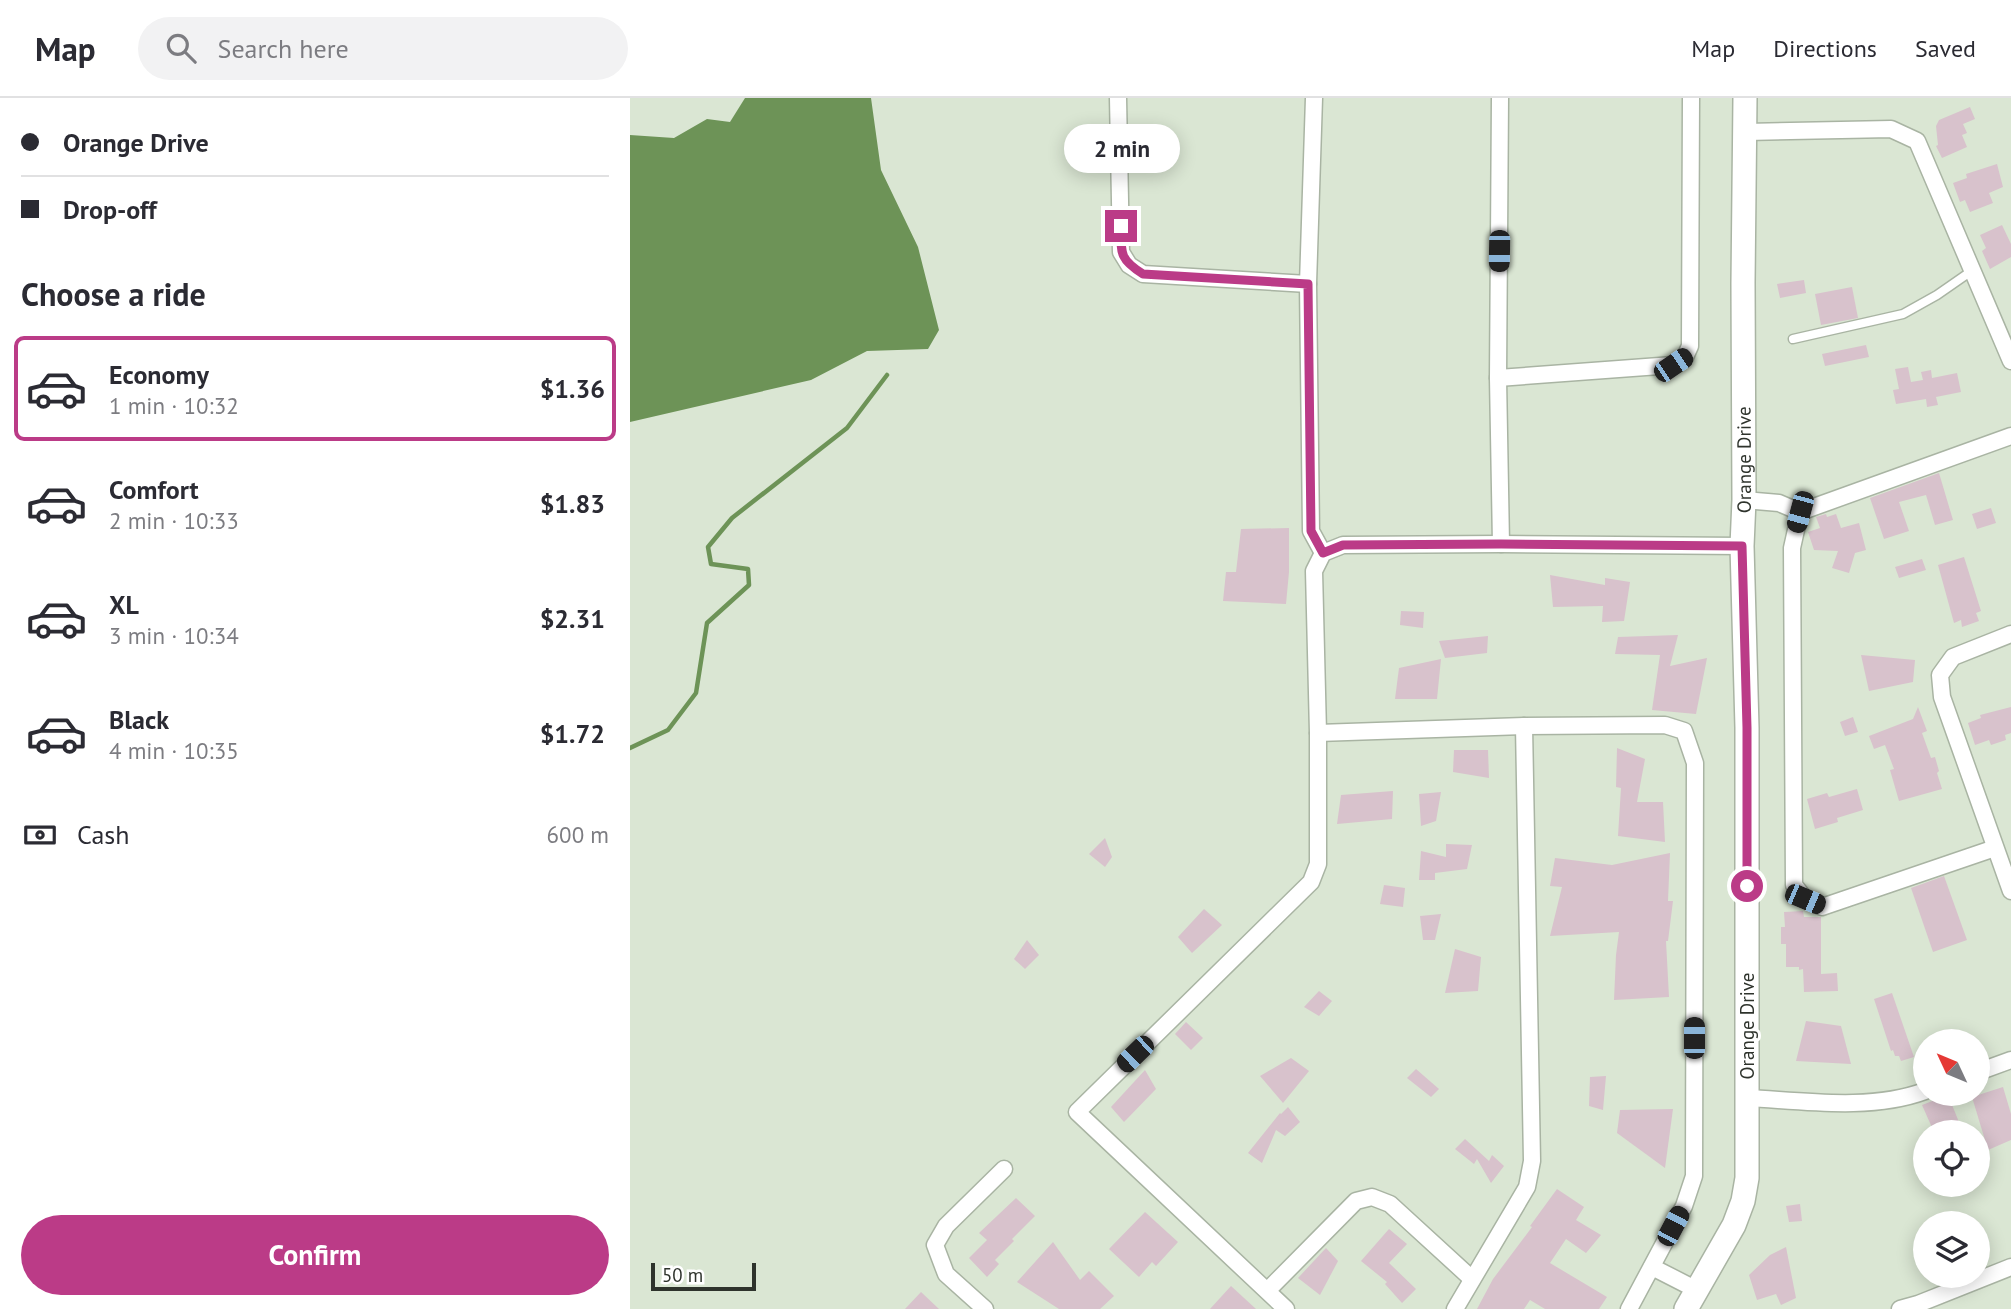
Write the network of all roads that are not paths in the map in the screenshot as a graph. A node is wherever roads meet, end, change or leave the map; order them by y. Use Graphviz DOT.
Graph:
graph roads {
  1 [pos="1118,98"];
  2 [pos="1314,98"];
  3 [pos="1500,98"];
  4 [pos="1691,98"];
  5 [pos="1745,98"];
  6 [pos="1746,132"];
  7 [pos="1973,270"];
  8 [pos="1308,284"];
  9 [pos="1793,339"];
  10 [pos="2011,361"];
  11 [pos="1498,378"];
  12 [pos="2011,436"];
  13 [pos="1744,500"];
  14 [pos="1800,512"];
  15 [pos="1501,544"];
  16 [pos="1742,546"];
  17 [pos="1323,553"];
  18 [pos="2011,634"];
  19 [pos="1524,726"];
  20 [pos="1318,733"];
  21 [pos="1995,848"];
  22 [pos="2011,891"];
  23 [pos="2011,1060"];
  24 [pos="1990,1068"];
  25 [pos="1913,1096"];
  26 [pos="1748,1098"];
  27 [pos="1004,1169"];
  28 [pos="1652,1267"];
  29 [pos="2011,1267"];
  30 [pos="1472,1279"];
  31 [pos="1268,1290"];
  32 [pos="1691,1304"];
  33 [pos="1918,1306"];
  34 [pos="985,1309"];
  35 [pos="1286,1309"];
  36 [pos="1455,1309"];
  37 [pos="1629,1309"];
  38 [pos="1900,1309"];
  1 -- 8 [label="street"];
  2 -- 8 [label="street"];
  3 -- 11 [label="street"];
  4 -- 11 [label="street"];
  5 -- 6 [label="street, Orange Drive"];
  6 -- 7 [label="street"];
  6 -- 13 [label="street, Orange Drive"];
  7 -- 9 [label="lane"];
  7 -- 10 [label="street"];
  8 -- 17 [label="street"];
  11 -- 15 [label="street"];
  12 -- 14 [label="street"];
  13 -- 14 [label="street"];
  13 -- 16 [label="street, Orange Drive"];
  14 -- 21 [label="street"];
  15 -- 16 [label="street"];
  15 -- 17 [label="street"];
  16 -- 26 [label="street, Orange Drive"];
  17 -- 20 [label="street"];
  18 -- 21 [label="street"];
  19 -- 20 [label="street"];
  19 -- 28 [label="street"];
  19 -- 30 [label="street"];
  20 -- 31 [label="street"];
  21 -- 22 [label="street"];
  23 -- 24 [label="street"];
  25 -- 26 [label="street"];
  26 -- 32 [label="street, Orange Drive"];
  27 -- 34 [label="street"];
  28 -- 32 [label="street"];
  28 -- 37 [label="street"];
  29 -- 33 [label="street"];
  30 -- 31 [label="street"];
  30 -- 36 [label="street"];
  31 -- 35 [label="street"];
  33 -- 38 [label="street"];
}
